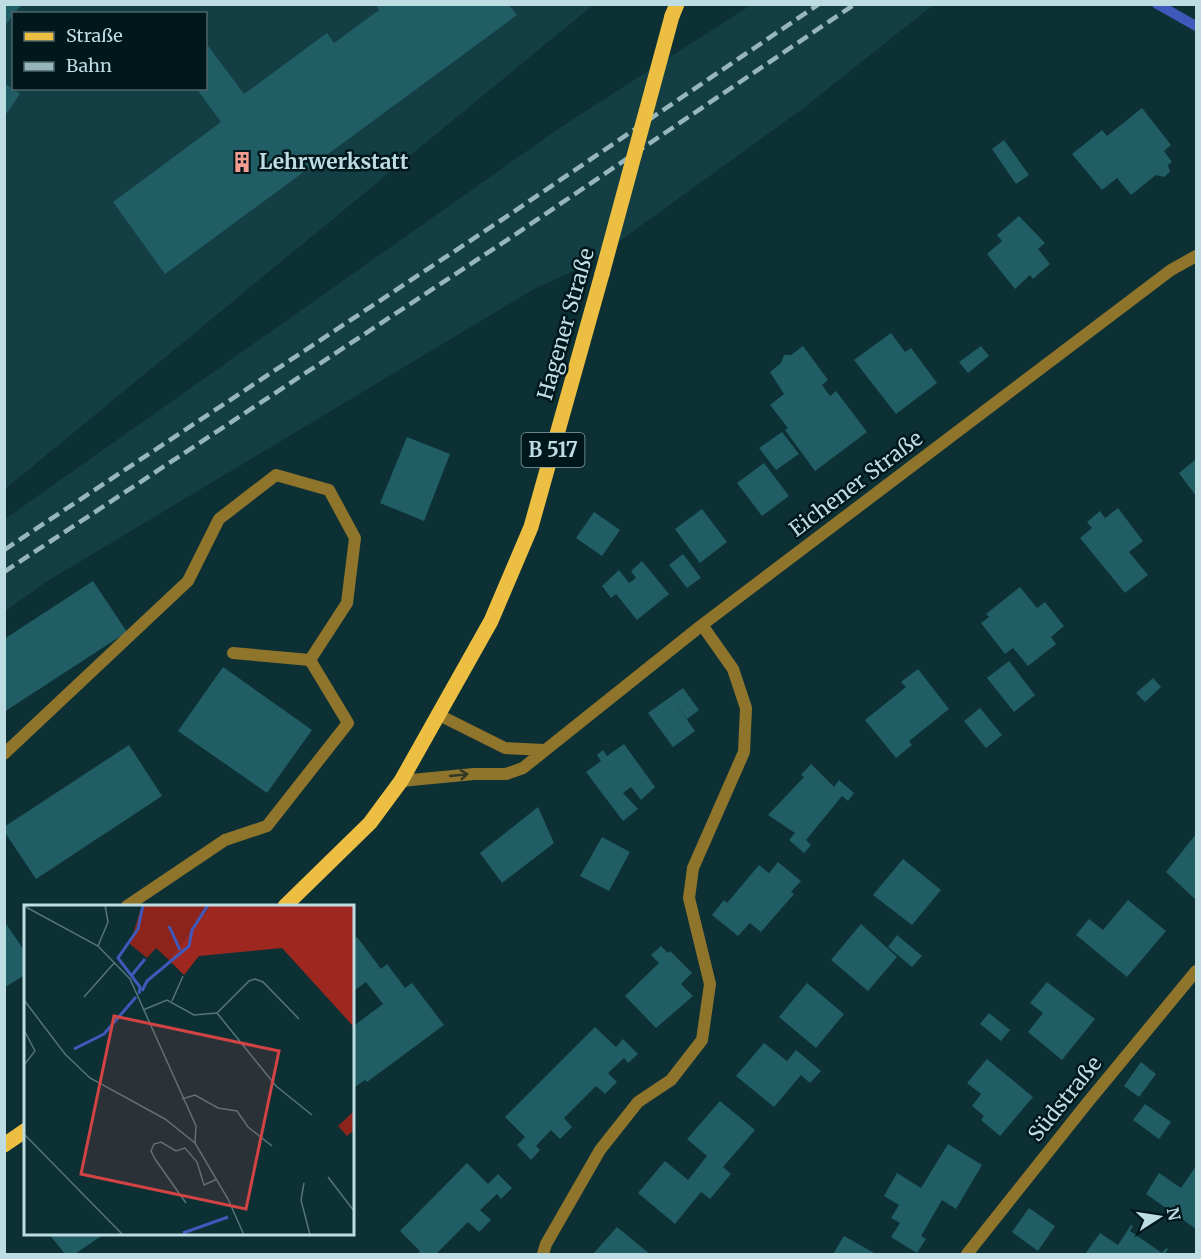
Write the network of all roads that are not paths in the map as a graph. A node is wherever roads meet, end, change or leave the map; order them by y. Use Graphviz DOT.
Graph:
graph roads {
  1 [pos="674,10"];
  2 [pos="1197,256"];
  3 [pos="702,625"];
  4 [pos="232,653"];
  5 [pos="310,660"];
  6 [pos="437,714"];
  7 [pos="544,750"];
  8 [pos="4,754"];
  9 [pos="401,781"];
  10 [pos="128,905"];
  11 [pos="286,905"];
  12 [pos="1197,971"];
  13 [pos="24,1131"];
  14 [pos="4,1145"];
  15 [pos="543,1254"];
  16 [pos="967,1254"];
  1 -- 6 [label="main road, Hagener Straße / B 517, bridge"];
  2 -- 3 [label="street, Eichener Straße"];
  3 -- 7 [label="street, Eichener Straße"];
  3 -- 15 [label="street"];
  4 -- 5 [label="street"];
  5 -- 8 [label="street"];
  5 -- 10 [label="street"];
  6 -- 7 [label="street"];
  6 -- 9 [label="main road, Hagener Straße / B 517"];
  9 -- 7 [label="street, Eichener Straße, one-way"];
  9 -- 11 [label="main road, Hagener Straße / B 517"];
  12 -- 16 [label="street, Südstraße"];
  13 -- 14 [label="main road"];
}
